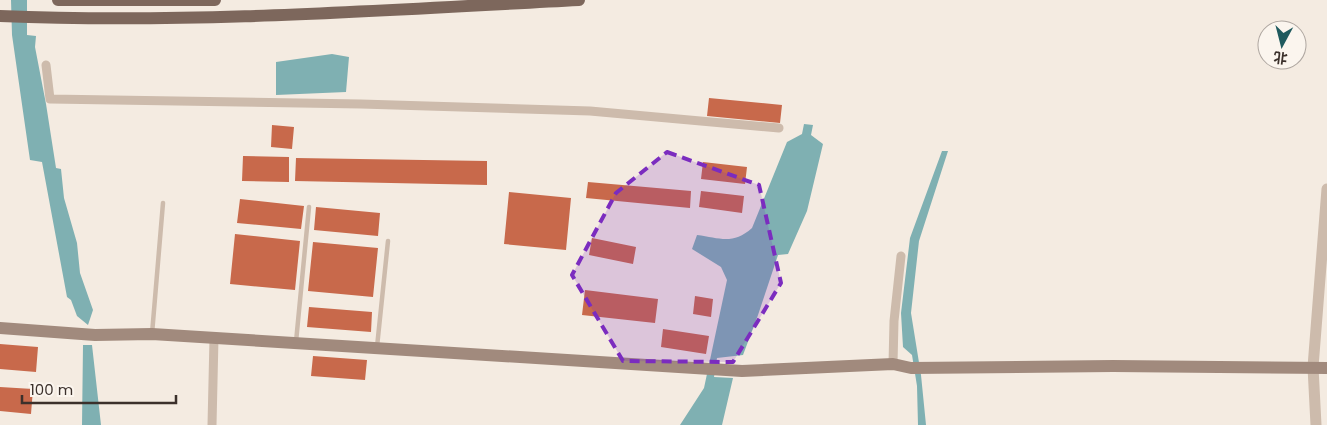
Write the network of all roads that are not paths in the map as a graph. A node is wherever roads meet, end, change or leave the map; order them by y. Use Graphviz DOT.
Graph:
graph roads {
  1 [pos="58,0"];
  2 [pos="215,0"];
  3 [pos="579,0"];
  4 [pos="0,16"];
  5 [pos="46,65"];
  6 [pos="779,128"];
  7 [pos="1327,189"];
  8 [pos="163,203"];
  9 [pos="309,207"];
  10 [pos="388,242"];
  11 [pos="901,256"];
  12 [pos="0,328"];
  13 [pos="152,334"];
  14 [pos="214,338"];
  15 [pos="296,343"];
  16 [pos="377,348"];
  17 [pos="893,364"];
  18 [pos="1313,367"];
  19 [pos="1327,368"];
  20 [pos="212,425"];
  21 [pos="1316,425"];
  1 -- 2 [label="main road"];
  3 -- 4 [label="main road"];
  5 -- 6 [label="street"];
  7 -- 18 [label="street"];
  8 -- 13 [label="lane"];
  9 -- 15 [label="lane"];
  10 -- 16 [label="lane"];
  11 -- 17 [label="street"];
  12 -- 13 [label="main road"];
  13 -- 14 [label="main road"];
  14 -- 15 [label="main road"];
  14 -- 20 [label="street"];
  15 -- 16 [label="main road"];
  16 -- 17 [label="main road"];
  17 -- 18 [label="main road"];
  18 -- 19 [label="main road"];
  18 -- 21 [label="street"];
}
